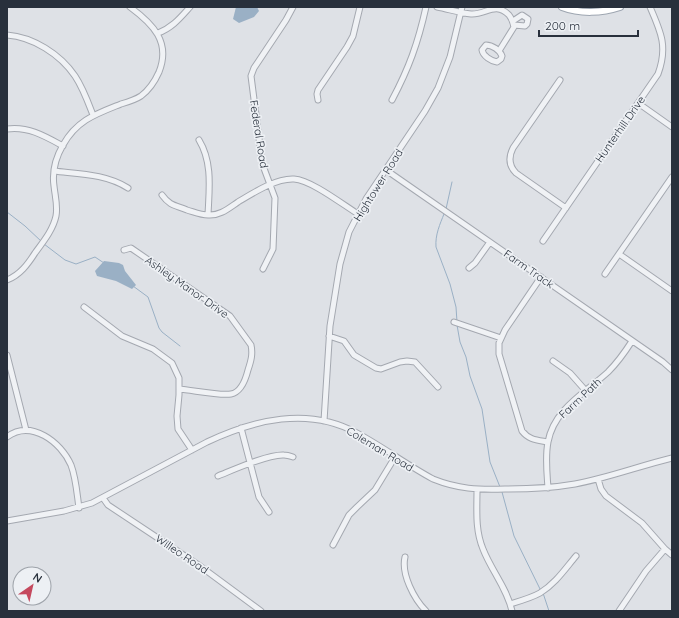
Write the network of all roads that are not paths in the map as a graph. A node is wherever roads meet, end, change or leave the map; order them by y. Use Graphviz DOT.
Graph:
graph roads {
  1 [pos="130,7"];
  2 [pos="190,7"];
  3 [pos="292,7"];
  4 [pos="360,7"];
  5 [pos="426,7"];
  6 [pos="437,7"];
  7 [pos="562,7"];
  8 [pos="620,7"];
  9 [pos="650,7"];
  10 [pos="461,10"];
  11 [pos="158,33"];
  12 [pos="7,35"];
  13 [pos="499,51"];
  14 [pos="560,80"];
  15 [pos="318,100"];
  16 [pos="392,100"];
  17 [pos="638,103"];
  18 [pos="94,115"];
  19 [pos="672,127"];
  20 [pos="7,129"];
  21 [pos="199,140"];
  22 [pos="62,146"];
  23 [pos="386,170"];
  24 [pos="54,171"];
  25 [pos="672,177"];
  26 [pos="270,185"];
  27 [pos="128,188"];
  28 [pos="162,195"];
  29 [pos="566,208"];
  30 [pos="358,214"];
  31 [pos="208,215"];
  32 [pos="543,241"];
  33 [pos="490,242"];
  34 [pos="124,250"];
  35 [pos="619,254"];
  36 [pos="469,268"];
  37 [pos="263,269"];
  38 [pos="605,274"];
  39 [pos="541,277"];
  40 [pos="7,280"];
  41 [pos="671,288"];
  42 [pos="84,307"];
  43 [pos="454,322"];
  44 [pos="329,336"];
  45 [pos="501,338"];
  46 [pos="632,341"];
  47 [pos="7,355"];
  48 [pos="553,361"];
  49 [pos="672,370"];
  50 [pos="438,387"];
  51 [pos="179,388"];
  52 [pos="586,391"];
  53 [pos="324,421"];
  54 [pos="241,428"];
  55 [pos="26,430"];
  56 [pos="7,437"];
  57 [pos="548,442"];
  58 [pos="192,450"];
  59 [pos="293,457"];
  60 [pos="395,457"];
  61 [pos="672,458"];
  62 [pos="250,463"];
  63 [pos="218,476"];
  64 [pos="598,479"];
  65 [pos="548,488"];
  66 [pos="477,490"];
  67 [pos="102,498"];
  68 [pos="79,508"];
  69 [pos="269,512"];
  70 [pos="7,521"];
  71 [pos="333,545"];
  72 [pos="665,549"];
  73 [pos="672,555"];
  74 [pos="576,556"];
  75 [pos="405,557"];
  76 [pos="510,604"];
  77 [pos="261,611"];
  78 [pos="426,611"];
  79 [pos="512,611"];
  80 [pos="619,611"];
  1 -- 11 [label="street"];
  2 -- 11 [label="street"];
  3 -- 26 [label="street, Federal Road"];
  4 -- 15 [label="street"];
  5 -- 16 [label="street"];
  6 -- 10 [label="street"];
  7 -- 8 [label="main road"];
  9 -- 17 [label="street, Hunterhill Drive"];
  10 -- 13 [label="street"];
  10 -- 23 [label="street, Hightower Road"];
  11 -- 18 [label="street"];
  12 -- 18 [label="street"];
  14 -- 29 [label="street"];
  17 -- 19 [label="street"];
  17 -- 29 [label="street, Hunterhill Drive"];
  18 -- 22 [label="street"];
  20 -- 22 [label="street"];
  21 -- 31 [label="street"];
  22 -- 24 [label="street"];
  23 -- 30 [label="street, Hightower Road"];
  23 -- 33 [label="street, Farm Track"];
  24 -- 27 [label="street"];
  24 -- 40 [label="street"];
  25 -- 35 [label="street"];
  26 -- 30 [label="street"];
  26 -- 31 [label="street"];
  26 -- 37 [label="street, Federal Road"];
  28 -- 31 [label="street"];
  29 -- 32 [label="street, Hunterhill Drive"];
  30 -- 44 [label="street, Hightower Road"];
  33 -- 36 [label="street"];
  33 -- 39 [label="street, Farm Track"];
  34 -- 51 [label="street, Ashley Manor Drive"];
  35 -- 38 [label="street"];
  35 -- 41 [label="street"];
  39 -- 45 [label="street"];
  39 -- 46 [label="street, Farm Track"];
  42 -- 51 [label="street"];
  43 -- 45 [label="street"];
  44 -- 50 [label="street"];
  44 -- 53 [label="street, Hightower Road"];
  45 -- 57 [label="street"];
  46 -- 49 [label="street, Farm Track"];
  46 -- 52 [label="street, Farm Path"];
  47 -- 55 [label="street"];
  48 -- 52 [label="street"];
  51 -- 58 [label="street"];
  52 -- 57 [label="street, Farm Path"];
  53 -- 54 [label="street, Coleman Road"];
  53 -- 60 [label="street, Coleman Road"];
  54 -- 58 [label="street, Coleman Road"];
  54 -- 62 [label="street"];
  55 -- 56 [label="street"];
  55 -- 68 [label="street"];
  57 -- 65 [label="street, Farm Path"];
  58 -- 67 [label="street, Coleman Road"];
  59 -- 62 [label="street"];
  60 -- 66 [label="street, Coleman Road"];
  60 -- 71 [label="street"];
  61 -- 64 [label="street, Coleman Road"];
  62 -- 63 [label="street"];
  62 -- 69 [label="street"];
  64 -- 65 [label="street, Coleman Road"];
  64 -- 72 [label="street"];
  65 -- 66 [label="street, Coleman Road"];
  66 -- 76 [label="street"];
  67 -- 68 [label="street, Coleman Road"];
  67 -- 77 [label="street, Willeo Road"];
  68 -- 70 [label="street, Coleman Road"];
  72 -- 73 [label="street"];
  72 -- 80 [label="street"];
  74 -- 76 [label="street"];
  75 -- 78 [label="street"];
  76 -- 79 [label="street"];
}
